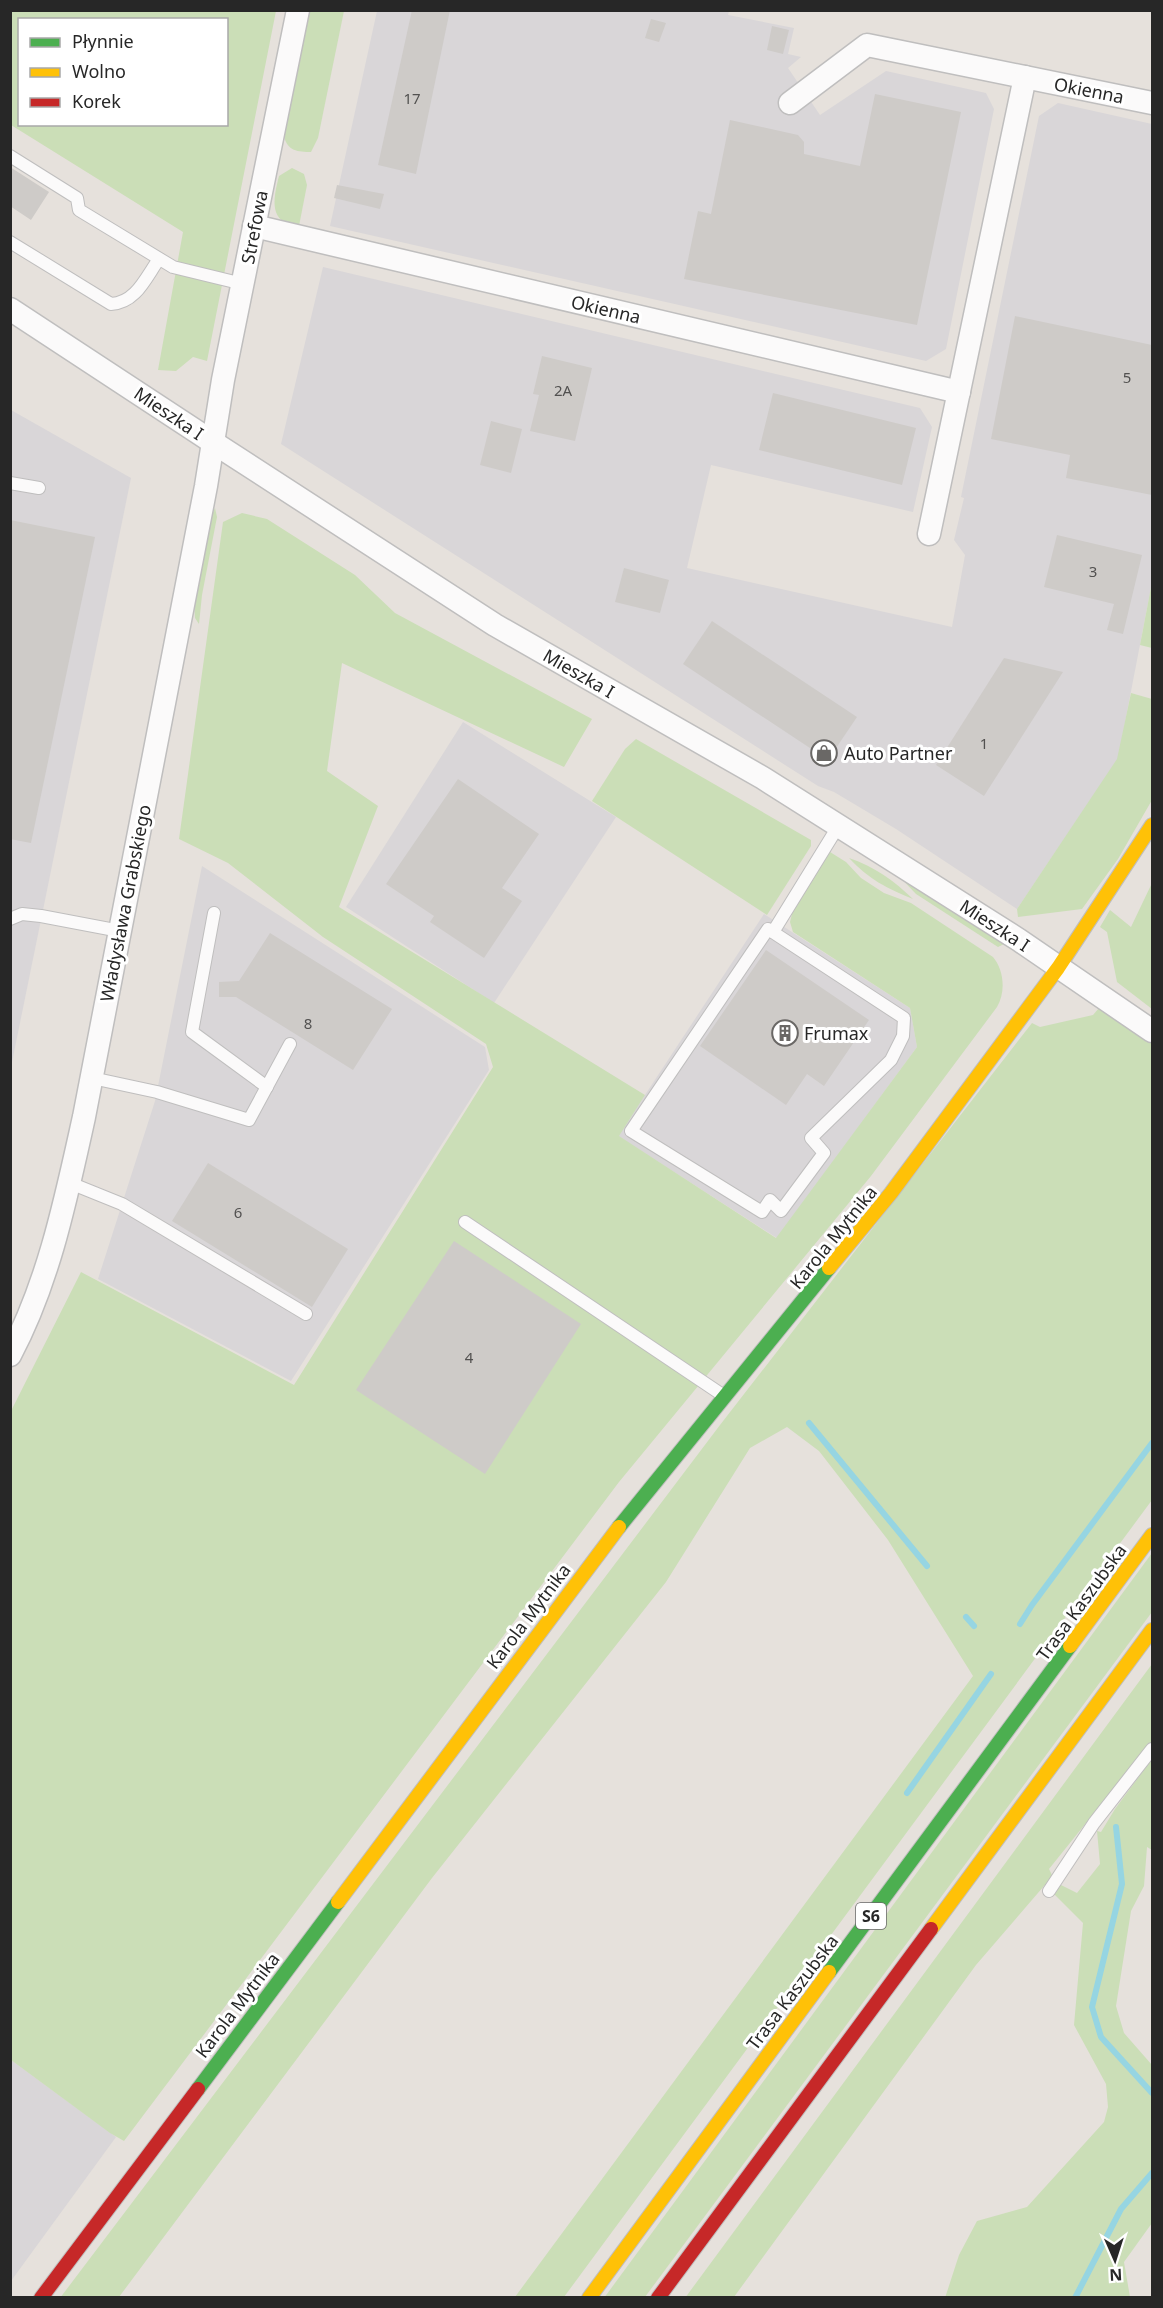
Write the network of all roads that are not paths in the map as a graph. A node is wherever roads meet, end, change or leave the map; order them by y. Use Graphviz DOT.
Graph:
graph roads {
  1 [pos="298,10"];
  2 [pos="1025,77"];
  3 [pos="790,103"];
  4 [pos="1152,103"];
  5 [pos="10,156"];
  6 [pos="254,226"];
  7 [pos="10,242"];
  8 [pos="159,259"];
  9 [pos="243,284"];
  10 [pos="10,309"];
  11 [pos="959,392"];
  12 [pos="214,443"];
  13 [pos="10,483"];
  14 [pos="39,488"];
  15 [pos="929,534"];
  16 [pos="839,825"];
  17 [pos="1152,825"];
  18 [pos="214,914"];
  19 [pos="10,919"];
  20 [pos="776,928"];
  21 [pos="120,931"];
  22 [pos="1058,968"];
  23 [pos="1152,1031"];
  24 [pos="290,1044"];
  25 [pos="92,1078"];
  26 [pos="267,1087"];
  27 [pos="70,1183"];
  28 [pos="465,1222"];
  29 [pos="306,1314"];
  30 [pos="10,1356"];
  31 [pos="725,1397"];
  32 [pos="1152,1536"];
  33 [pos="1152,1630"];
  34 [pos="1152,1749"];
  35 [pos="1049,1892"];
  36 [pos="40,2298"];
  37 [pos="589,2298"];
  38 [pos="658,2298"];
  1 -- 6 [label="street, Strefowa"];
  2 -- 3 [label="street, Okienna"];
  2 -- 4 [label="street, Okienna"];
  2 -- 11 [label="street"];
  5 -- 8 [label="lane"];
  6 -- 9 [label="street, Strefowa"];
  6 -- 11 [label="street, Okienna"];
  7 -- 8 [label="lane"];
  8 -- 9 [label="lane"];
  9 -- 12 [label="street, Strefowa"];
  10 -- 12 [label="street, Mieszka I"];
  11 -- 15 [label="street"];
  12 -- 16 [label="street, Mieszka I"];
  12 -- 21 [label="street, Władysława Grabskiego"];
  13 -- 14 [label="lane"];
  16 -- 20 [label="lane"];
  16 -- 22 [label="street, Mieszka I"];
  17 -- 22 [label="main road, Karola Mytnika"];
  18 -- 26 [label="lane"];
  19 -- 21 [label="lane"];
  20 -- 20 [label="lane"];
  21 -- 25 [label="street, Władysława Grabskiego"];
  22 -- 23 [label="street, Mieszka I"];
  22 -- 31 [label="main road, Karola Mytnika"];
  24 -- 26 [label="lane"];
  25 -- 26 [label="lane"];
  25 -- 27 [label="street, Władysława Grabskiego"];
  27 -- 29 [label="lane"];
  27 -- 30 [label="street, Władysława Grabskiego"];
  28 -- 31 [label="lane"];
  31 -- 36 [label="main road, Karola Mytnika"];
  32 -- 37 [label="main road, Trasa Kaszubska / S6"];
  33 -- 38 [label="main road"];
  34 -- 35 [label="lane"];
}
